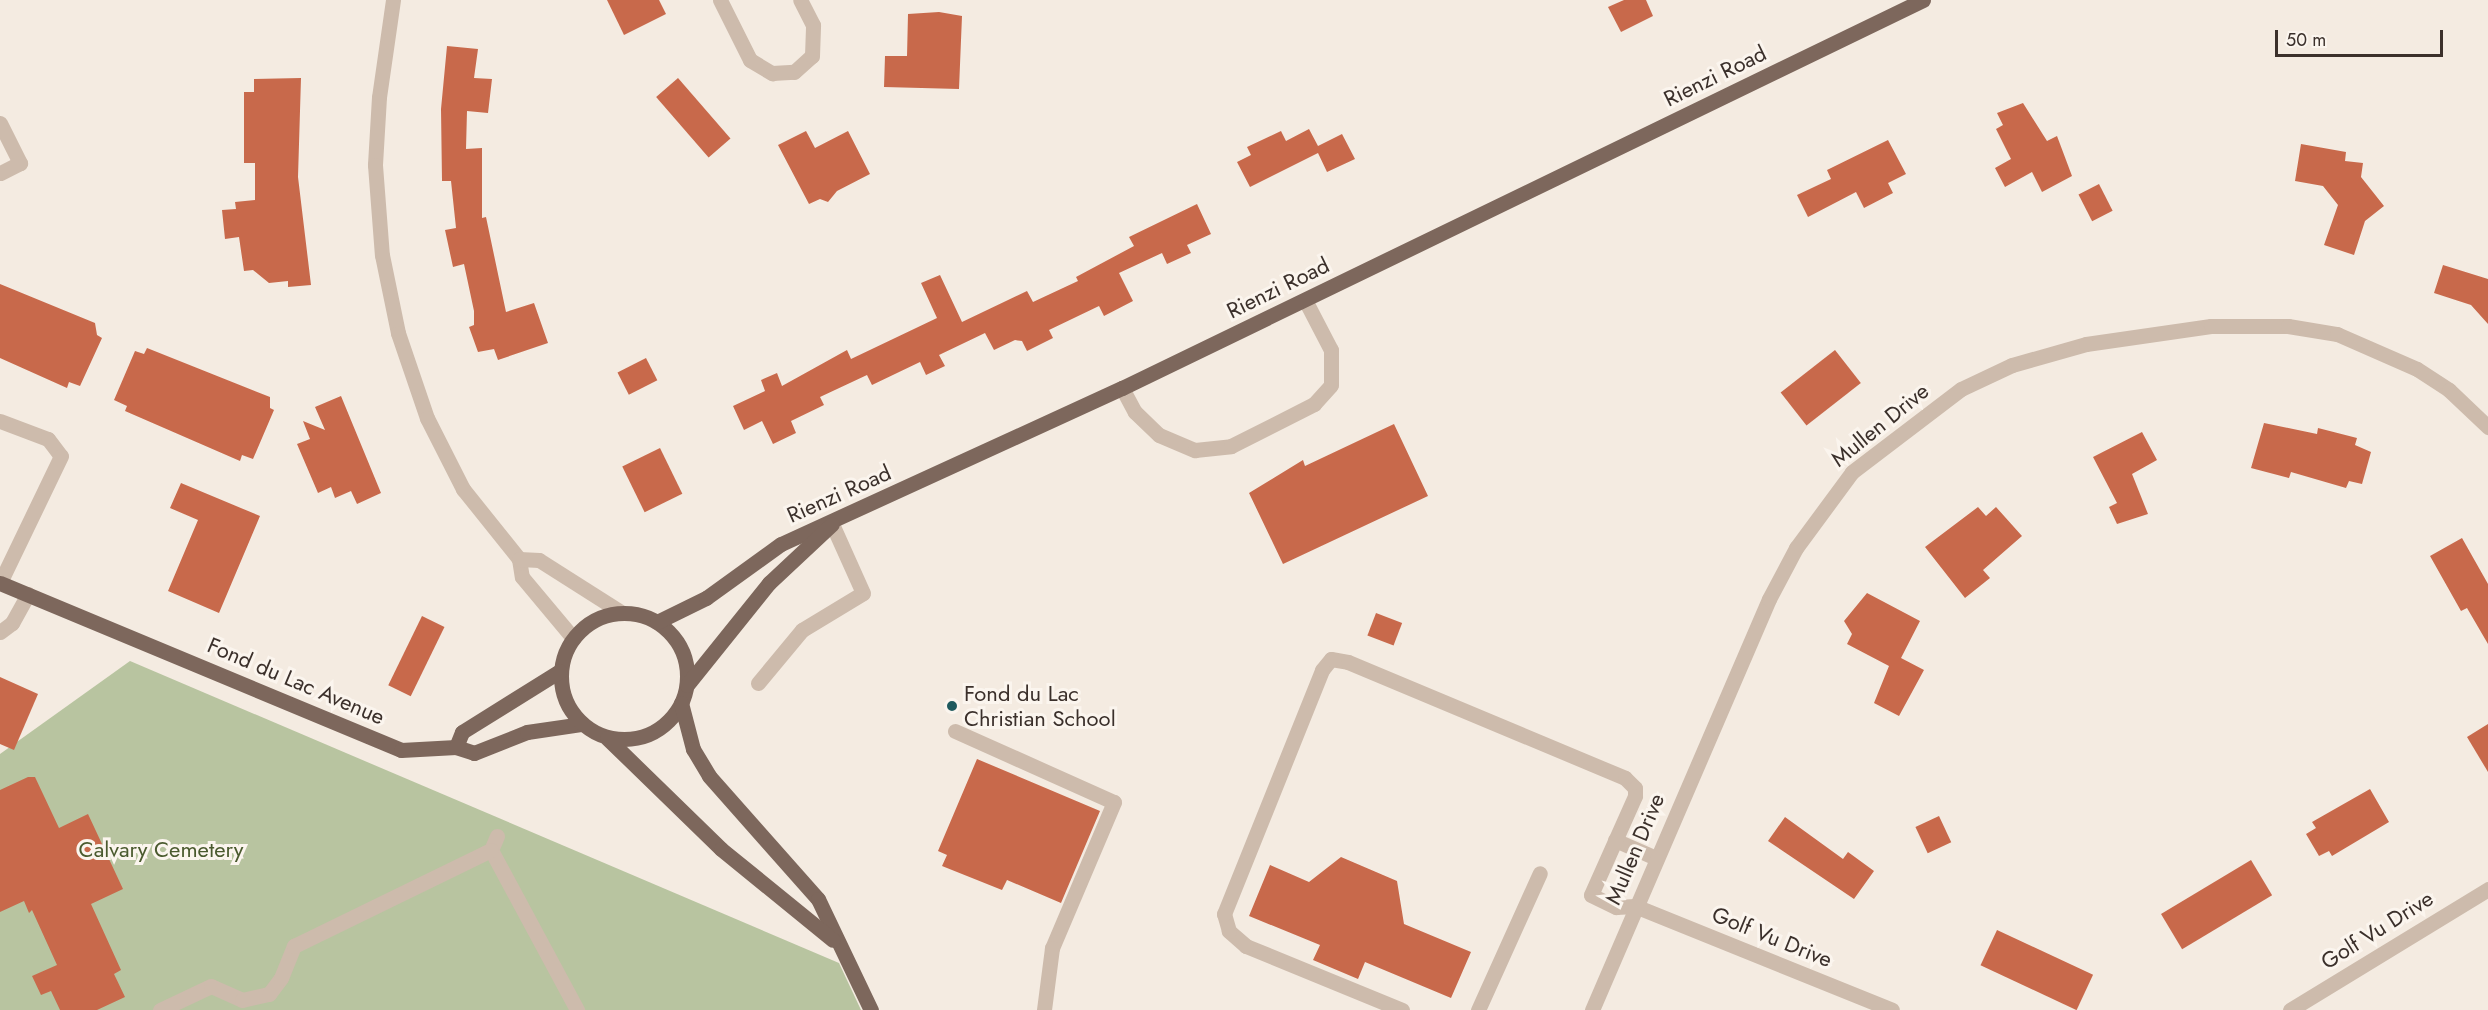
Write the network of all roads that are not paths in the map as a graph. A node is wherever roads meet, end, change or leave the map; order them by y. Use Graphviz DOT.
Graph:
graph roads {
  1 [pos="393,0"];
  2 [pos="720,0"];
  3 [pos="800,0"];
  4 [pos="1923,0"];
  5 [pos="0,123"];
  6 [pos="0,173"];
  7 [pos="1305,300"];
  8 [pos="1122,388"];
  9 [pos="0,421"];
  10 [pos="2488,427"];
  11 [pos="832,524"];
  12 [pos="519,559"];
  13 [pos="0,583"];
  14 [pos="28,594"];
  15 [pos="621,612"];
  16 [pos="657,622"];
  17 [pos="0,632"];
  18 [pos="573,638"];
  19 [pos="560,671"];
  20 [pos="758,683"];
  21 [pos="687,686"];
  22 [pos="681,703"];
  23 [pos="582,724"];
  24 [pos="955,731"];
  25 [pos="607,738"];
  26 [pos="456,747"];
  27 [pos="1615,840"];
  28 [pos="1656,858"];
  29 [pos="1540,873"];
  30 [pos="2488,889"];
  31 [pos="1635,906"];
  32 [pos="836,942"];
  33 [pos="265,1003"];
  34 [pos="160,1010"];
  35 [pos="577,1010"];
  36 [pos="871,1010"];
  37 [pos="1044,1010"];
  38 [pos="1402,1010"];
  39 [pos="1478,1010"];
  40 [pos="1592,1010"];
  41 [pos="1892,1010"];
  42 [pos="2290,1010"];
  1 -- 12 [label="street"];
  2 -- 3 [label="street"];
  4 -- 7 [label="main road, Rienzi Road"];
  5 -- 6 [label="street"];
  7 -- 8 [label="main road, Rienzi Road"];
  7 -- 8 [label="street"];
  8 -- 11 [label="main road, Rienzi Road"];
  9 -- 13 [label="street"];
  10 -- 28 [label="street, Mullen Drive"];
  11 -- 16 [label="main road, Rienzi Road"];
  11 -- 20 [label="street"];
  11 -- 21 [label="main road"];
  12 -- 15 [label="street"];
  12 -- 18 [label="street"];
  13 -- 14 [label="main road, Fond du Lac Avenue"];
  14 -- 17 [label="street"];
  14 -- 26 [label="main road, Fond du Lac Avenue"];
  15 -- 16 [label="main road"];
  15 -- 18 [label="main road"];
  16 -- 21 [label="main road"];
  18 -- 19 [label="main road"];
  19 -- 23 [label="main road"];
  19 -- 26 [label="main road"];
  21 -- 22 [label="main road"];
  22 -- 25 [label="main road"];
  22 -- 32 [label="main road"];
  23 -- 25 [label="main road"];
  23 -- 26 [label="main road, Fond du Lac Avenue"];
  24 -- 37 [label="street"];
  25 -- 32 [label="main road"];
  27 -- 28 [label="street"];
  27 -- 31 [label="street, Golf Vu Drive"];
  27 -- 38 [label="street"];
  28 -- 31 [label="street, Mullen Drive"];
  29 -- 39 [label="street"];
  30 -- 42 [label="street, Golf Vu Drive"];
  31 -- 40 [label="street, Mullen Drive"];
  31 -- 41 [label="street, Golf Vu Drive"];
  32 -- 36 [label="main road"];
  33 -- 34 [label="street"];
  33 -- 35 [label="street"];
}
